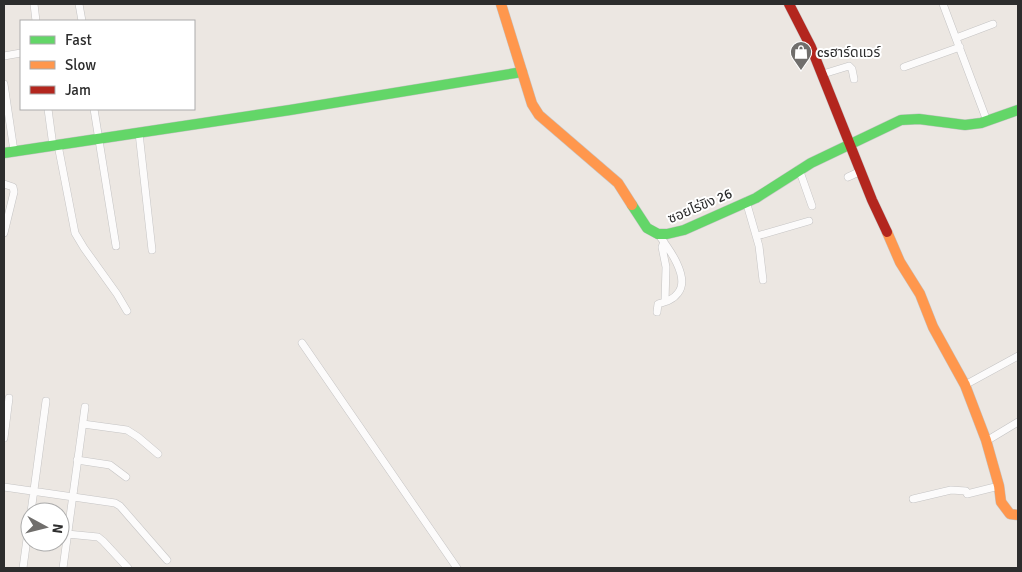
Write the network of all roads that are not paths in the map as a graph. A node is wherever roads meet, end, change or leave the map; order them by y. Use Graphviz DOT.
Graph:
graph roads {
  1 [pos="34,4"];
  2 [pos="79,4"];
  3 [pos="501,4"];
  4 [pos="789,4"];
  5 [pos="943,4"];
  6 [pos="36,20"];
  7 [pos="82,20"];
  8 [pos="993,24"];
  9 [pos="956,38"];
  10 [pos="960,47"];
  11 [pos="20,54"];
  12 [pos="4,56"];
  13 [pos="904,67"];
  14 [pos="522,72"];
  15 [pos="828,73"];
  16 [pos="854,80"];
  17 [pos="4,84"];
  18 [pos="48,110"];
  19 [pos="94,110"];
  20 [pos="1018,110"];
  21 [pos="987,121"];
  22 [pos="139,133"];
  23 [pos="98,139"];
  24 [pos="854,143"];
  25 [pos="56,145"];
  26 [pos="14,151"];
  27 [pos="4,153"];
  28 [pos="799,169"];
  29 [pos="861,171"];
  30 [pos="848,177"];
  31 [pos="4,184"];
  32 [pos="746,201"];
  33 [pos="812,206"];
  34 [pos="809,221"];
  35 [pos="4,233"];
  36 [pos="756,236"];
  37 [pos="661,238"];
  38 [pos="116,246"];
  39 [pos="152,250"];
  40 [pos="763,280"];
  41 [pos="666,301"];
  42 [pos="127,311"];
  43 [pos="657,312"];
  44 [pos="302,342"];
  45 [pos="1018,356"];
  46 [pos="965,385"];
  47 [pos="9,398"];
  48 [pos="46,401"];
  49 [pos="85,406"];
  50 [pos="1018,422"];
  51 [pos="83,424"];
  52 [pos="4,438"];
  53 [pos="988,439"];
  54 [pos="158,454"];
  55 [pos="77,460"];
  56 [pos="126,477"];
  57 [pos="999,486"];
  58 [pos="4,487"];
  59 [pos="34,490"];
  60 [pos="72,497"];
  61 [pos="913,499"];
  62 [pos="32,502"];
  63 [pos="70,512"];
  64 [pos="1018,515"];
  65 [pos="70,534"];
  66 [pos="25,552"];
  67 [pos="65,552"];
  68 [pos="167,560"];
  69 [pos="23,568"];
  70 [pos="63,568"];
  71 [pos="128,568"];
  72 [pos="457,568"];
  1 -- 6 [label="street"];
  2 -- 7 [label="street"];
  3 -- 14 [label="street, ซอยไร่ขิง 26"];
  4 -- 15 [label="street"];
  5 -- 9 [label="street"];
  8 -- 9 [label="street"];
  9 -- 10 [label="street"];
  10 -- 13 [label="street"];
  10 -- 21 [label="street"];
  11 -- 12 [label="street"];
  14 -- 22 [label="street"];
  14 -- 37 [label="street, ซอยไร่ขิง 26"];
  15 -- 16 [label="street"];
  15 -- 24 [label="street"];
  17 -- 26 [label="street"];
  18 -- 25 [label="street"];
  19 -- 23 [label="street"];
  20 -- 21 [label="street, ซอยไร่ขิง 26"];
  21 -- 24 [label="street, ซอยไร่ขิง 26"];
  22 -- 23 [label="street"];
  22 -- 39 [label="street"];
  23 -- 25 [label="street"];
  23 -- 38 [label="street"];
  24 -- 28 [label="street, ซอยไร่ขิง 26"];
  24 -- 29 [label="street"];
  25 -- 26 [label="street"];
  25 -- 42 [label="street"];
  26 -- 27 [label="street"];
  28 -- 32 [label="street, ซอยไร่ขิง 26"];
  28 -- 33 [label="street"];
  29 -- 30 [label="street"];
  29 -- 46 [label="street"];
  31 -- 35 [label="street"];
  32 -- 36 [label="street"];
  32 -- 37 [label="street, ซอยไร่ขิง 26"];
  34 -- 36 [label="street"];
  36 -- 40 [label="street"];
  37 -- 41 [label="street"];
  37 -- 41 [label="street"];
  41 -- 43 [label="street"];
  44 -- 72 [label="street"];
  45 -- 46 [label="street"];
  46 -- 53 [label="street"];
  47 -- 52 [label="street"];
  48 -- 59 [label="street"];
  49 -- 51 [label="street"];
  50 -- 53 [label="street"];
  51 -- 54 [label="street"];
  51 -- 55 [label="street"];
  53 -- 57 [label="street"];
  55 -- 56 [label="street"];
  55 -- 60 [label="street"];
  57 -- 61 [label="street"];
  57 -- 64 [label="street"];
  58 -- 59 [label="street"];
  59 -- 60 [label="street"];
  59 -- 62 [label="street"];
  60 -- 63 [label="street"];
  60 -- 68 [label="street"];
  65 -- 71 [label="street"];
  66 -- 69 [label="street"];
  67 -- 70 [label="street"];
}
